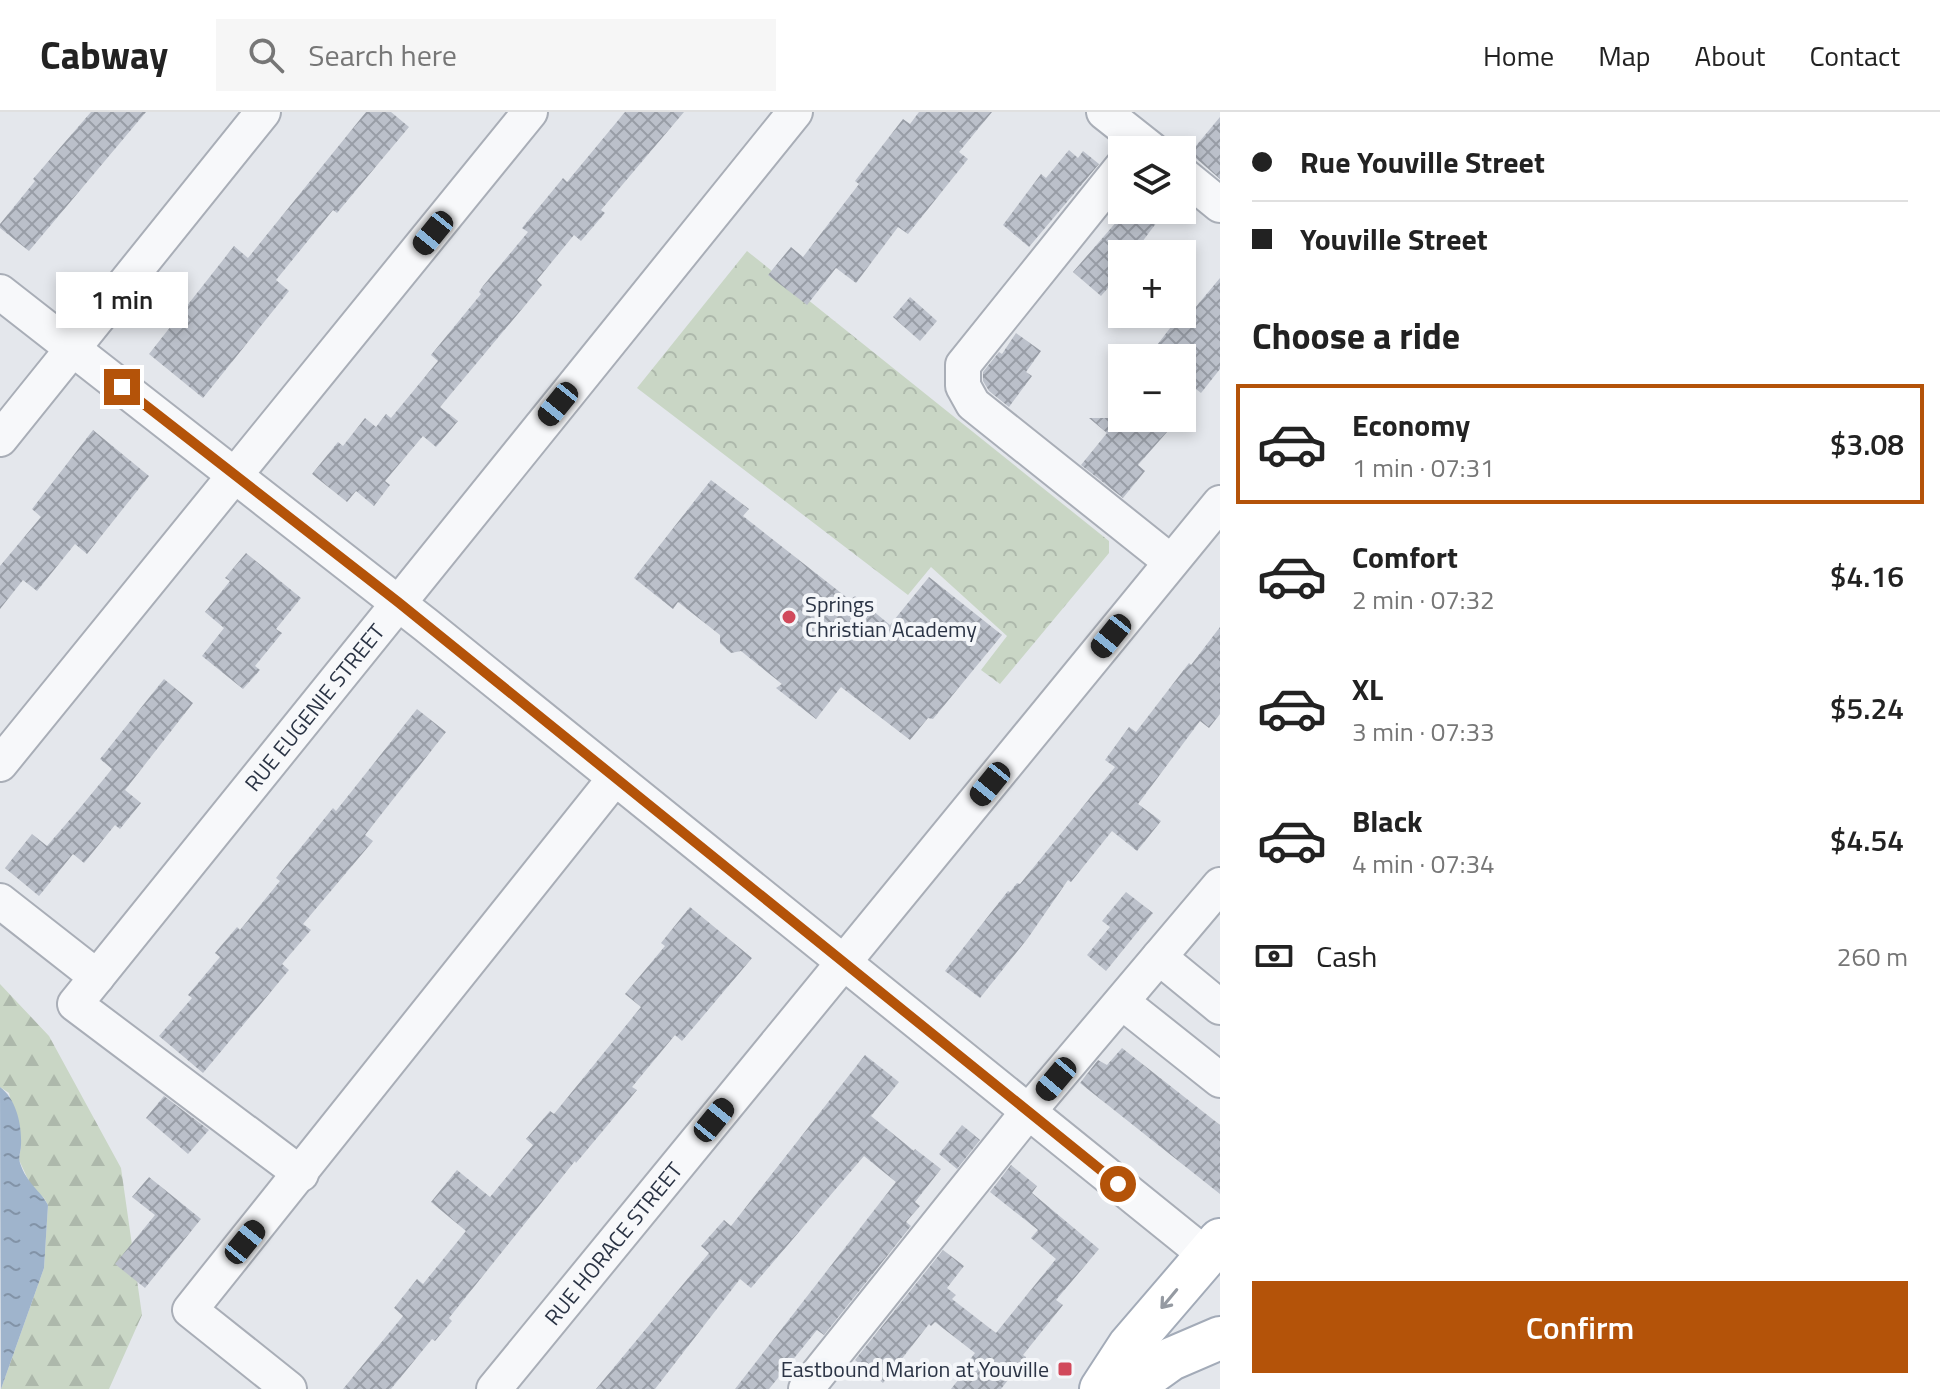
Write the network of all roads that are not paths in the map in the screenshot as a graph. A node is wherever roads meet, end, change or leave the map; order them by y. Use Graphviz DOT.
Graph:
graph roads {
  1 [pos="263,112"];
  2 [pos="530,112"];
  3 [pos="795,112"];
  4 [pos="1104,112"];
  5 [pos="1124,136"];
  6 [pos="1196,185"];
  7 [pos="1108,189"];
  8 [pos="1220,205"];
  9 [pos="0,292"];
  10 [pos="72,349"];
  11 [pos="0,439"];
  12 [pos="236,476"];
  13 [pos="1220,503"];
  14 [pos="1171,562"];
  15 [pos="398,602"];
  16 [pos="0,764"];
  17 [pos="615,778"];
  18 [pos="1220,885"];
  19 [pos="0,901"];
  20 [pos="1159,957"];
  21 [pos="844,961"];
  22 [pos="97,977"];
  23 [pos="1122,1002"];
  24 [pos="1220,1007"];
  25 [pos="1220,1080"];
  26 [pos="1028,1112"];
  27 [pos="301,1174"];
  28 [pos="1213,1248"];
  29 [pos="1220,1338"];
  30 [pos="289,1389"];
  31 [pos="494,1389"];
  32 [pos="806,1389"];
  33 [pos="1101,1389"];
  34 [pos="1129,1389"];
  1 -- 10 [label="street"];
  2 -- 12 [label="street"];
  3 -- 15 [label="street, RUE EUGENIE STREET"];
  4 -- 5 [label="street"];
  6 -- 8 [label="street"];
  7 -- 14 [label="street"];
  9 -- 10 [label="street"];
  10 -- 11 [label="street"];
  10 -- 12 [label="street"];
  12 -- 15 [label="street"];
  12 -- 16 [label="street"];
  13 -- 14 [label="street, RUE HORACE STREET"];
  14 -- 21 [label="street, RUE HORACE STREET"];
  15 -- 17 [label="street"];
  15 -- 22 [label="street, RUE EUGENIE STREET"];
  17 -- 21 [label="street"];
  17 -- 27 [label="street"];
  18 -- 20 [label="street"];
  19 -- 22 [label="street"];
  20 -- 23 [label="street"];
  20 -- 24 [label="street"];
  21 -- 26 [label="street"];
  21 -- 31 [label="street, RUE HORACE STREET"];
  22 -- 27 [label="street, RUE EUGENIE STREET"];
  23 -- 25 [label="street"];
  23 -- 26 [label="street"];
  26 -- 28 [label="street"];
  26 -- 32 [label="street"];
  27 -- 30 [label="street"];
  28 -- 33 [label="main road, one-way"];
  29 -- 34 [label="main road"];
}
